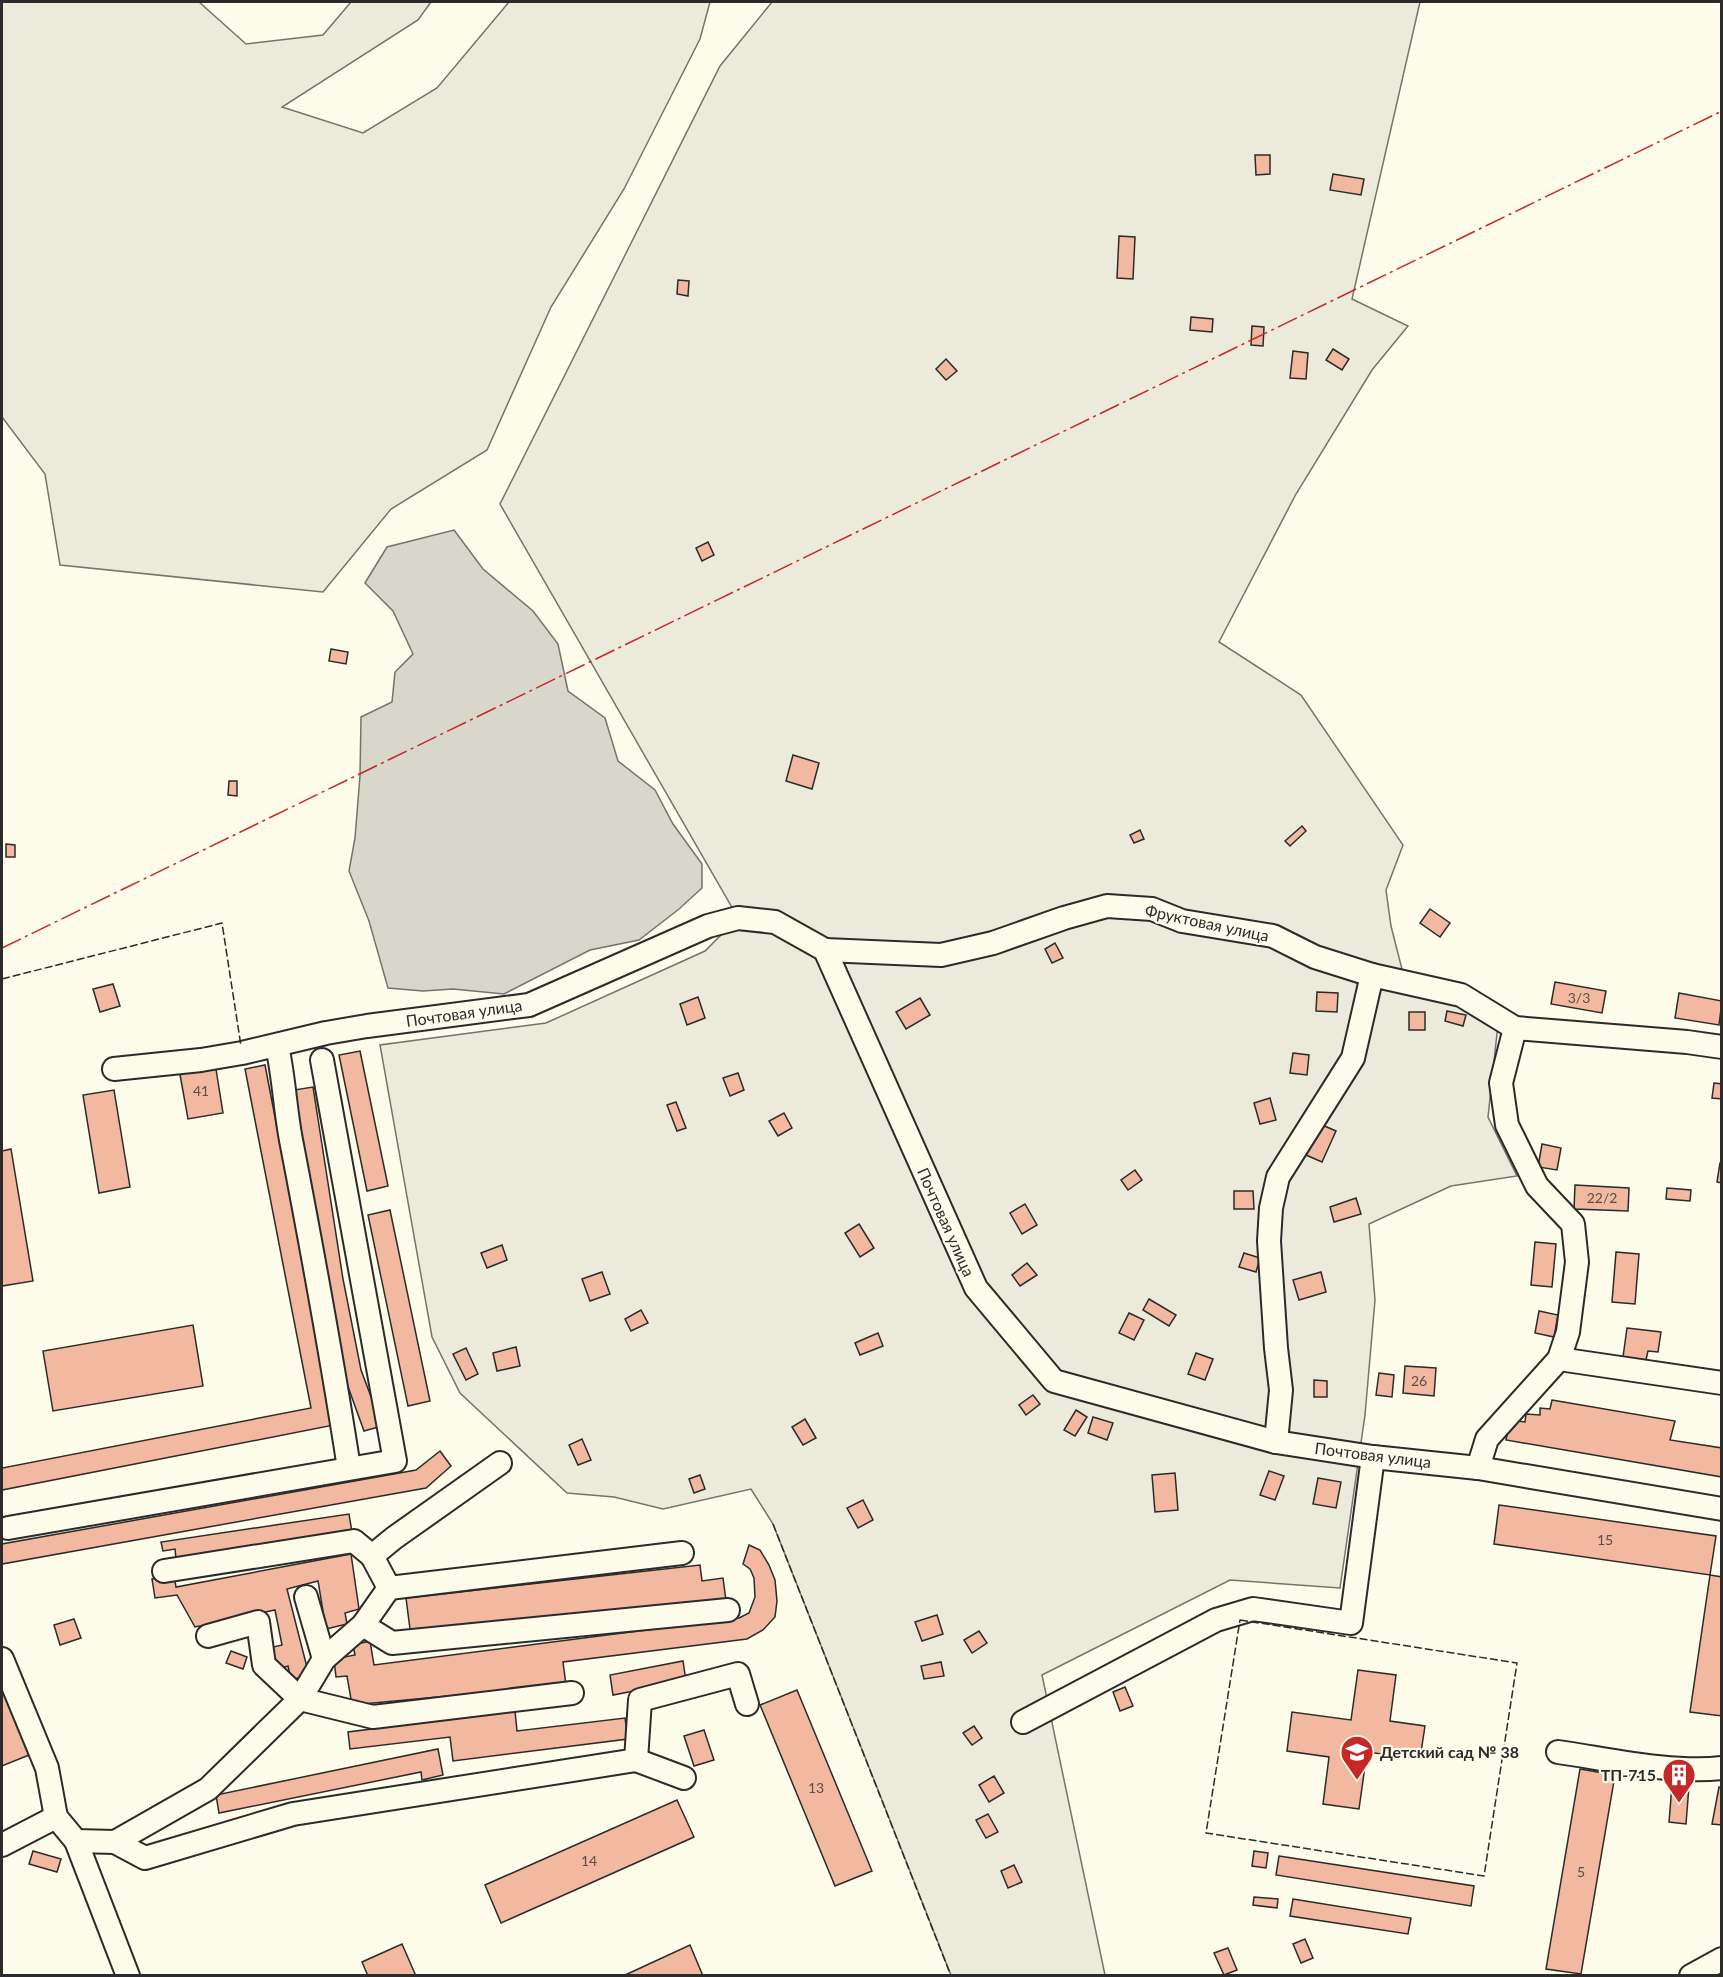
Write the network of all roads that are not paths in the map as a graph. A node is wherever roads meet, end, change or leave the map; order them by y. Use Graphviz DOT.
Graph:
graph roads {
  1 [pos="825,950"];
  2 [pos="1372,975"];
  3 [pos="1515,1028"];
  4 [pos="277,1046"];
  5 [pos="1722,1047"];
  6 [pos="322,1060"];
  7 [pos="114,1069"];
  8 [pos="1559,1359"];
  9 [pos="1722,1383"];
  10 [pos="1276,1442"];
  11 [pos="1373,1457"];
  12 [pos="500,1463"];
  13 [pos="350,1468"];
  14 [pos="1478,1468"];
  15 [pos="1722,1509"];
  16 [pos="8,1528"];
  17 [pos="682,1553"];
  18 [pos="372,1556"];
  19 [pos="164,1571"];
  20 [pos="389,1588"];
  21 [pos="306,1597"];
  22 [pos="728,1610"];
  23 [pos="363,1624"];
  24 [pos="208,1636"];
  25 [pos="2,1659"];
  26 [pos="324,1659"];
  27 [pos="572,1693"];
  28 [pos="300,1699"];
  29 [pos="747,1704"];
  30 [pos="1023,1722"];
  31 [pos="1558,1752"];
  32 [pos="636,1760"];
  33 [pos="1722,1768"];
  34 [pos="684,1778"];
  35 [pos="56,1817"];
  36 [pos="76,1840"];
  37 [pos="115,1842"];
  38 [pos="2,1845"];
  39 [pos="1722,1959"];
  40 [pos="128,1976"];
  41 [pos="1691,1976"];
  1 -- 2 [label="street, Фруктовая улица"];
  1 -- 4 [label="street, Почтовая улица"];
  1 -- 10 [label="street, Почтовая улица"];
  2 -- 3 [label="street, Фруктовая улица"];
  2 -- 10 [label="street"];
  3 -- 5 [label="street, Фруктовая улица"];
  3 -- 8 [label="street"];
  4 -- 7 [label="street, Почтовая улица"];
  4 -- 13 [label="street"];
  6 -- 13 [label="street"];
  8 -- 9 [label="street"];
  8 -- 14 [label="street"];
  10 -- 11 [label="street, Почтовая улица"];
  11 -- 14 [label="street, Почтовая улица"];
  11 -- 30 [label="street"];
  12 -- 18 [label="street"];
  13 -- 16 [label="street"];
  14 -- 15 [label="street, Почтовая улица"];
  17 -- 20 [label="street"];
  18 -- 19 [label="street"];
  18 -- 20 [label="street"];
  20 -- 23 [label="street"];
  21 -- 26 [label="street"];
  22 -- 23 [label="street"];
  23 -- 26 [label="street"];
  24 -- 28 [label="street"];
  25 -- 35 [label="street"];
  26 -- 28 [label="street"];
  27 -- 28 [label="street"];
  28 -- 37 [label="street"];
  29 -- 32 [label="street"];
  31 -- 33 [label="street"];
  32 -- 34 [label="street"];
  32 -- 37 [label="street"];
  35 -- 36 [label="street"];
  35 -- 38 [label="street"];
  36 -- 37 [label="street"];
  36 -- 40 [label="street"];
  39 -- 41 [label="street"];
}
